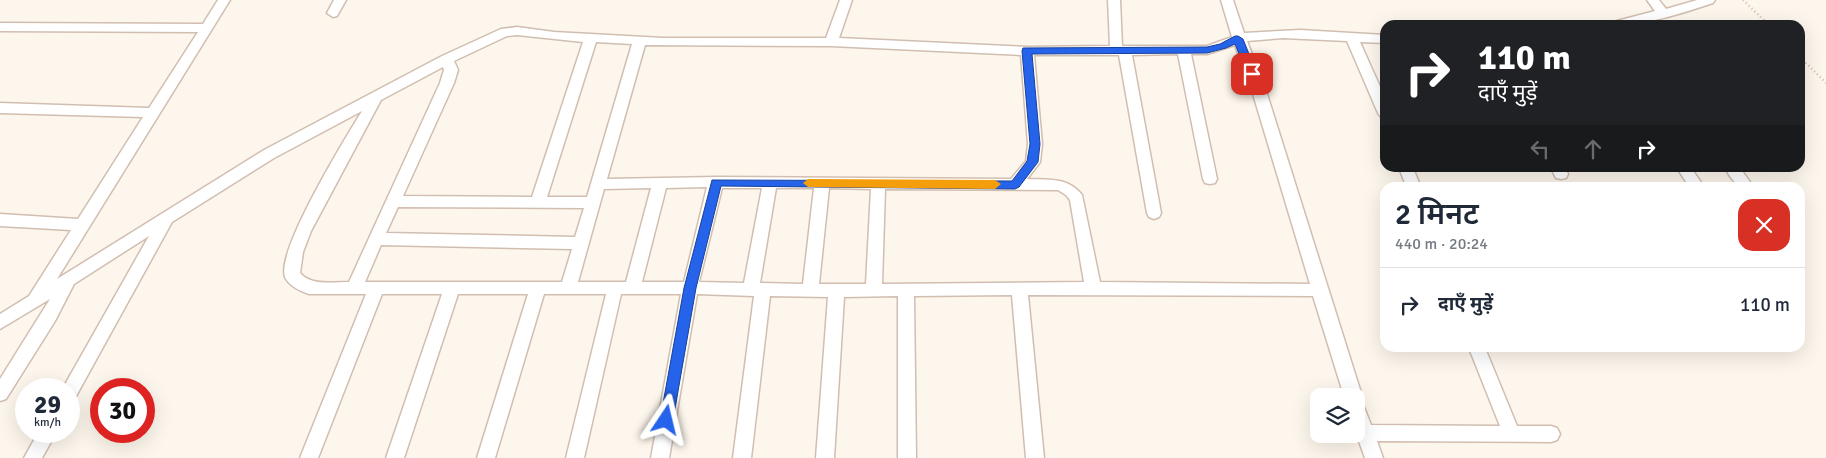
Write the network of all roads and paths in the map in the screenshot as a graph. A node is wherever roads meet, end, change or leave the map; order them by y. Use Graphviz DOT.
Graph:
graph roads {
  1 [pos="224,0"];
  2 [pos="340,0"];
  3 [pos="846,0"];
  4 [pos="1114,0"];
  5 [pos="1227,0"];
  6 [pos="1653,0"];
  7 [pos="1709,0"];
  8 [pos="1744,0"];
  9 [pos="1685,4"];
  10 [pos="333,13"];
  11 [pos="1663,13"];
  12 [pos="1637,20"];
  13 [pos="1764,20"];
  14 [pos="0,27"];
  15 [pos="206,28"];
  16 [pos="591,38"];
  17 [pos="1352,38"];
  18 [pos="1238,39"];
  19 [pos="1380,39"];
  20 [pos="640,40"];
  21 [pos="832,42"];
  22 [pos="1121,50"];
  23 [pos="1184,50"];
  24 [pos="1027,51"];
  25 [pos="447,59"];
  26 [pos="1805,62"];
  27 [pos="1826,82"];
  28 [pos="377,96"];
  29 [pos="1380,102"];
  30 [pos="0,108"];
  31 [pos="153,113"];
  32 [pos="1735,172"];
  33 [pos="1210,178"];
  34 [pos="716,182"];
  35 [pos="1743,182"];
  36 [pos="660,183"];
  37 [pos="770,183"];
  38 [pos="822,183"];
  39 [pos="600,184"];
  40 [pos="878,184"];
  41 [pos="1015,185"];
  42 [pos="394,201"];
  43 [pos="538,202"];
  44 [pos="594,203"];
  45 [pos="1154,212"];
  46 [pos="167,216"];
  47 [pos="0,220"];
  48 [pos="82,225"];
  49 [pos="376,239"];
  50 [pos="582,243"];
  51 [pos="67,281"];
  52 [pos="377,287"];
  53 [pos="354,288"];
  54 [pos="452,288"];
  55 [pos="538,288"];
  56 [pos="568,288"];
  57 [pos="623,288"];
  58 [pos="690,288"];
  59 [pos="1019,288"];
  60 [pos="1093,288"];
  61 [pos="757,290"];
  62 [pos="1318,290"];
  63 [pos="810,291"];
  64 [pos="836,291"];
  65 [pos="874,291"];
  66 [pos="906,291"];
  67 [pos="33,303"];
  68 [pos="0,322"];
  69 [pos="1479,352"];
  70 [pos="77,378"];
  71 [pos="1350,388"];
  72 [pos="0,394"];
  73 [pos="1365,433"];
  74 [pos="1512,434"];
  75 [pos="1550,434"];
  76 [pos="41,443"];
  77 [pos="33,458"];
  78 [pos="309,458"];
  79 [pos="395,458"];
  80 [pos="486,458"];
  81 [pos="575,458"];
  82 [pos="660,458"];
  83 [pos="742,458"];
  84 [pos="825,458"];
  85 [pos="907,458"];
  86 [pos="1035,458"];
  87 [pos="1374,458"];
  1 -- 15 [label="street"];
  2 -- 10 [label="street"];
  3 -- 21 [label="street"];
  4 -- 22 [label="street"];
  5 -- 18 [label="street"];
  6 -- 11 [label="street"];
  7 -- 9 [label="street"];
  8 -- 13 [label="path"];
  9 -- 11 [label="street"];
  11 -- 12 [label="street"];
  14 -- 15 [label="street"];
  15 -- 31 [label="street"];
  16 -- 20 [label="street"];
  16 -- 25 [label="street"];
  16 -- 43 [label="street"];
  17 -- 18 [label="street"];
  17 -- 19 [label="street"];
  17 -- 29 [label="street"];
  18 -- 23 [label="street"];
  18 -- 62 [label="street"];
  20 -- 21 [label="street"];
  20 -- 39 [label="street"];
  21 -- 24 [label="street"];
  22 -- 23 [label="street"];
  22 -- 24 [label="street"];
  22 -- 45 [label="street"];
  23 -- 33 [label="street"];
  24 -- 41 [label="street"];
  25 -- 28 [label="street"];
  25 -- 42 [label="street"];
  26 -- 27 [label="path"];
  28 -- 46 [label="street"];
  28 -- 53 [label="street"];
  30 -- 31 [label="street"];
  31 -- 48 [label="street"];
  32 -- 35 [label="street"];
  34 -- 36 [label="street"];
  34 -- 37 [label="street"];
  34 -- 58 [label="street"];
  36 -- 39 [label="street"];
  36 -- 57 [label="street"];
  37 -- 38 [label="street"];
  37 -- 61 [label="street"];
  38 -- 40 [label="street"];
  38 -- 63 [label="street"];
  39 -- 44 [label="street"];
  40 -- 41 [label="street"];
  40 -- 65 [label="street"];
  41 -- 60 [label="street"];
  42 -- 43 [label="street"];
  42 -- 49 [label="street"];
  43 -- 44 [label="street"];
  44 -- 50 [label="street"];
  46 -- 51 [label="street"];
  46 -- 70 [label="street"];
  47 -- 48 [label="street"];
  48 -- 67 [label="street"];
  49 -- 50 [label="street"];
  49 -- 53 [label="street"];
  50 -- 56 [label="street"];
  51 -- 67 [label="street"];
  51 -- 72 [label="street"];
  52 -- 53 [label="street"];
  52 -- 54 [label="street"];
  52 -- 78 [label="street"];
  54 -- 55 [label="street"];
  54 -- 79 [label="street"];
  55 -- 56 [label="street"];
  55 -- 80 [label="street"];
  56 -- 57 [label="street"];
  57 -- 58 [label="street"];
  57 -- 81 [label="street"];
  58 -- 61 [label="street"];
  58 -- 82 [label="street"];
  59 -- 60 [label="street"];
  59 -- 66 [label="street"];
  59 -- 86 [label="street"];
  60 -- 62 [label="street"];
  61 -- 63 [label="street"];
  61 -- 83 [label="street"];
  62 -- 71 [label="street"];
  63 -- 64 [label="street"];
  64 -- 65 [label="street"];
  64 -- 84 [label="street"];
  65 -- 66 [label="street"];
  66 -- 85 [label="street"];
  67 -- 68 [label="street"];
  69 -- 74 [label="street"];
  73 -- 74 [label="street"];
  73 -- 87 [label="street"];
  74 -- 75 [label="street"];
  76 -- 77 [label="street"];
}
